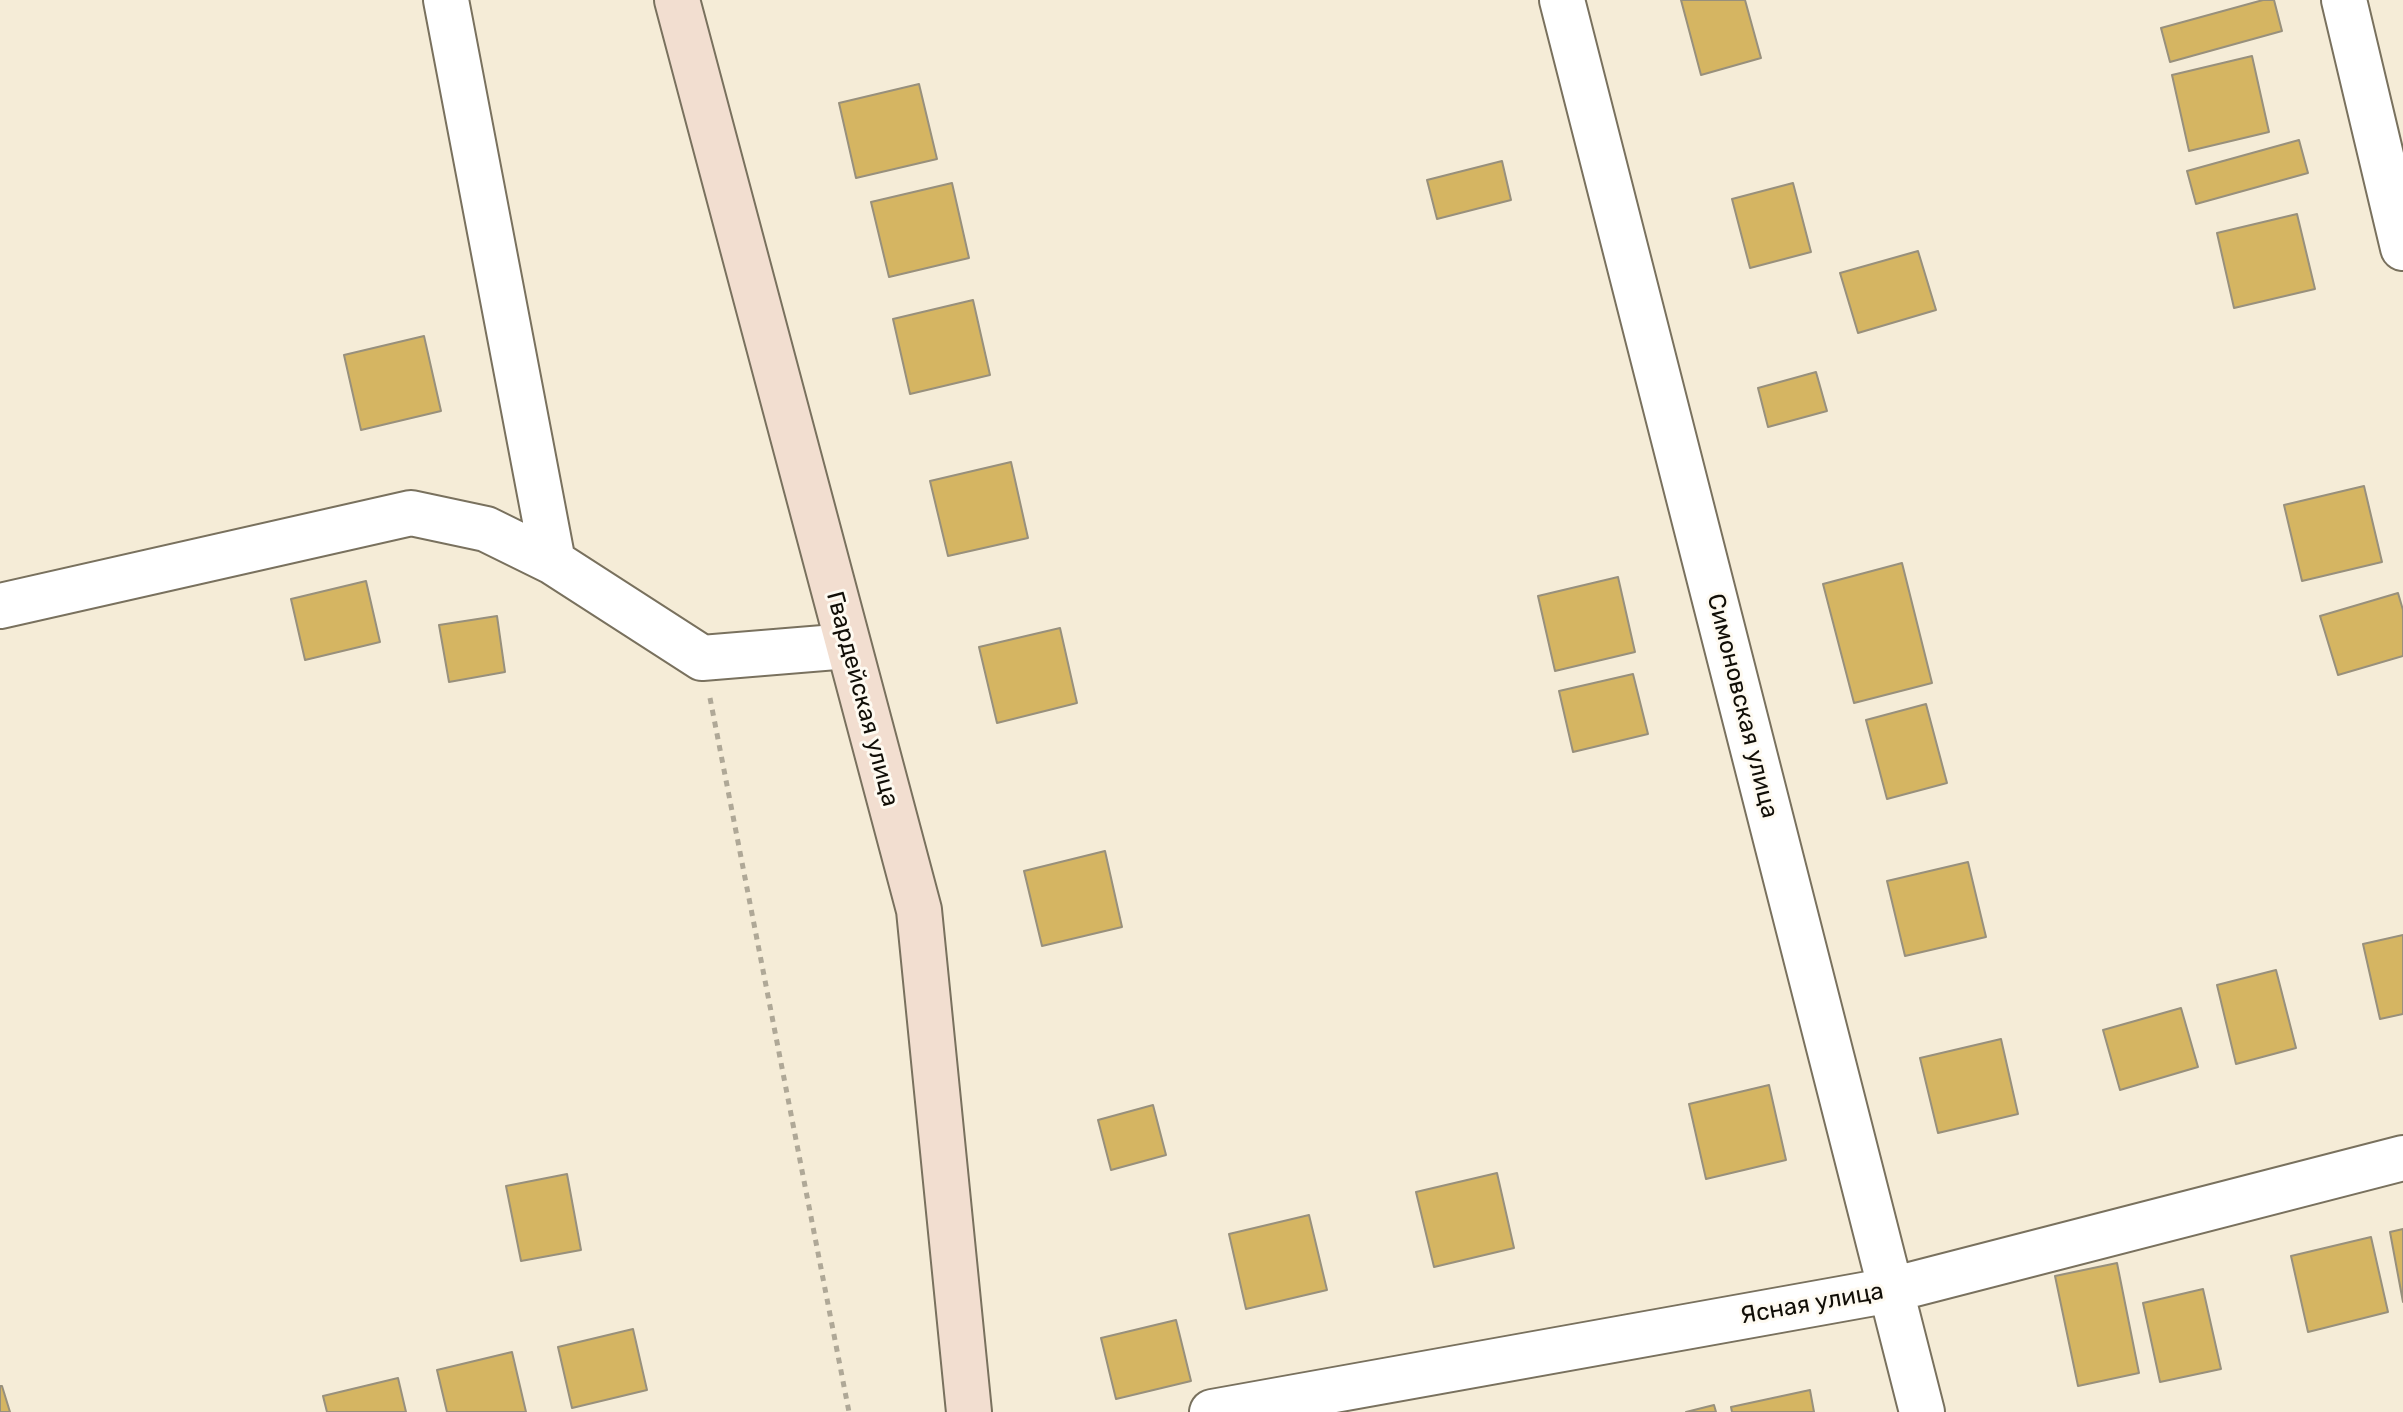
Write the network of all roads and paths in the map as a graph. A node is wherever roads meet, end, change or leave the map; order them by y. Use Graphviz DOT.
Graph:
graph roads {
  1 [pos="446,0"];
  2 [pos="677,0"];
  3 [pos="1562,0"];
  4 [pos="2344,0"];
  5 [pos="2403,248"];
  6 [pos="553,562"];
  7 [pos="0,606"];
  8 [pos="848,646"];
  9 [pos="702,658"];
  10 [pos="2403,1158"];
  11 [pos="1891,1290"];
  12 [pos="849,1412"];
  13 [pos="969,1412"];
  14 [pos="1212,1412"];
  15 [pos="1922,1412"];
  1 -- 6 [label="street"];
  2 -- 8 [label="street, Гвардейская улица"];
  3 -- 11 [label="street, Симоновская улица"];
  4 -- 5 [label="street"];
  6 -- 7 [label="street"];
  6 -- 9 [label="street"];
  8 -- 9 [label="street"];
  8 -- 13 [label="street, Гвардейская улица"];
  9 -- 12 [label="path"];
  10 -- 11 [label="street, Ясная улица"];
  11 -- 14 [label="street, Ясная улица"];
  11 -- 15 [label="street, Симоновская улица"];
}
